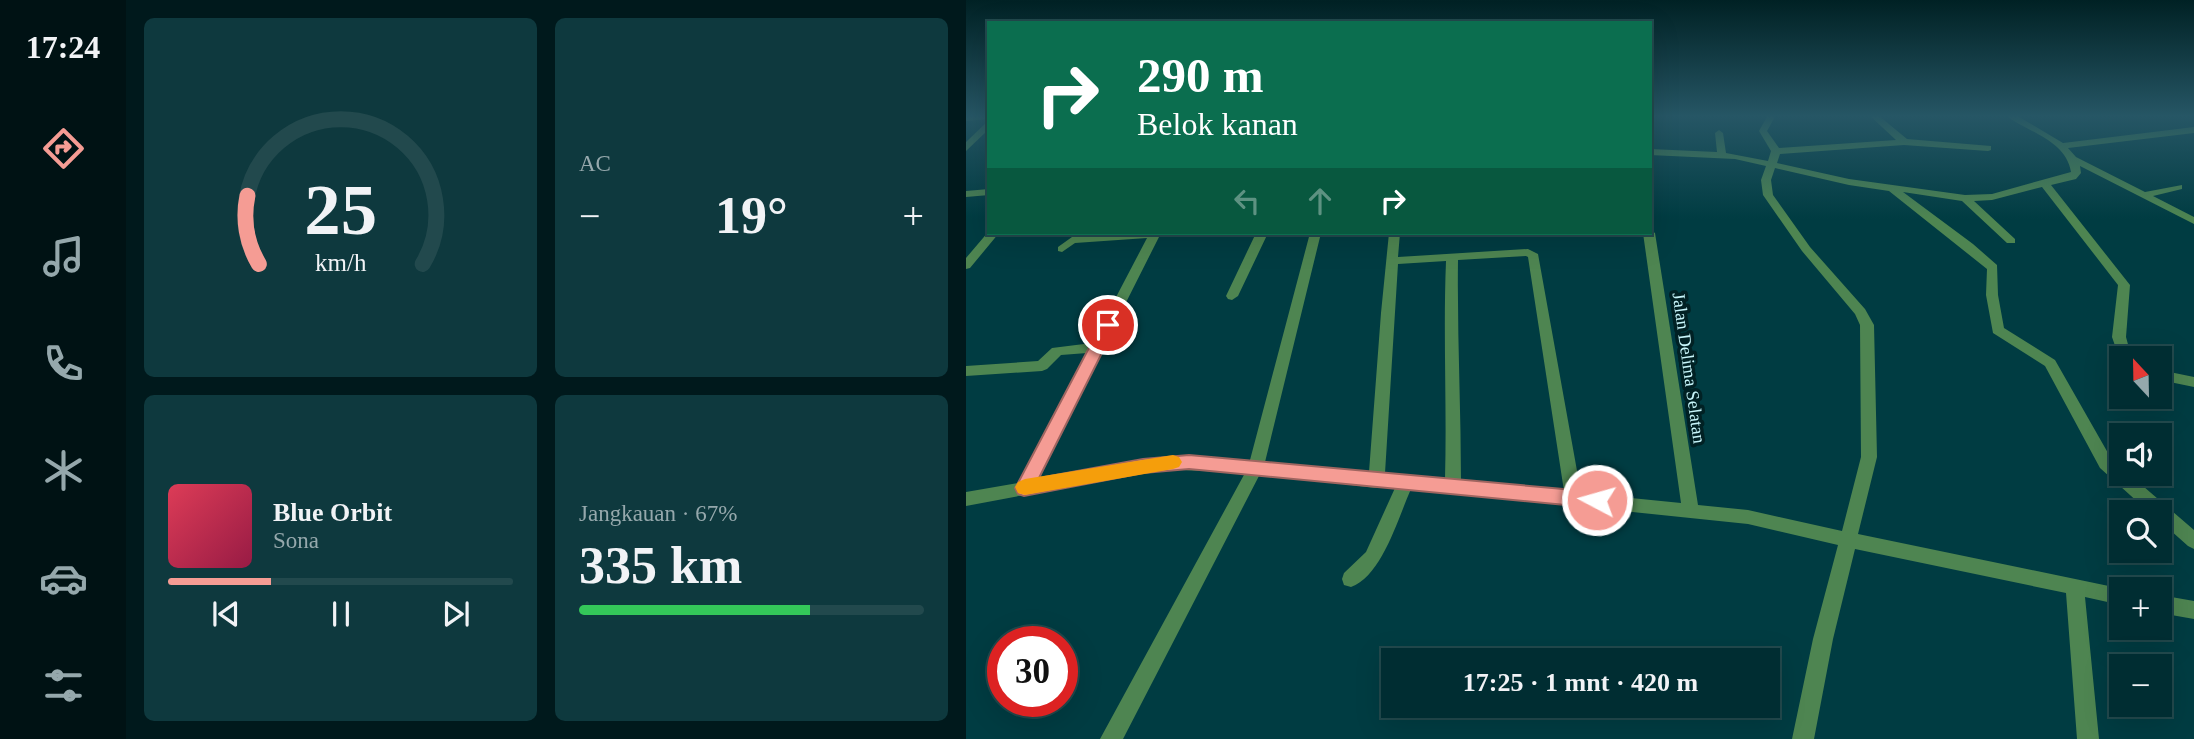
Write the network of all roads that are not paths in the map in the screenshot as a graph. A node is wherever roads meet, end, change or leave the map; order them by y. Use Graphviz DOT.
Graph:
graph roads {
  1 [pos="1721,149"];
  2 [pos="1771,149"];
  3 [pos="1844,149"];
  4 [pos="2064,149"];
  5 [pos="1652,152"];
  6 [pos="1722,155"];
  7 [pos="1775,158"];
  8 [pos="2075,160"];
  9 [pos="2045,184"];
  10 [pos="2178,187"];
  11 [pos="1893,188"];
  12 [pos="987,192"];
  13 [pos="966,194"];
  14 [pos="2145,195"];
  15 [pos="1965,198"];
  16 [pos="2194,221"];
  17 [pos="991,235"];
  18 [pos="1131,235"];
  19 [pos="1153,235"];
  20 [pos="1261,235"];
  21 [pos="1314,235"];
  22 [pos="1395,235"];
  23 [pos="1649,235"];
  24 [pos="2011,241"];
  25 [pos="1062,249"];
  26 [pos="1451,257"];
  27 [pos="1392,261"];
  28 [pos="966,265"];
  29 [pos="1232,296"];
  30 [pos="2121,346"];
  31 [pos="1097,347"];
  32 [pos="966,371"];
  33 [pos="2172,377"];
  34 [pos="2194,382"];
  35 [pos="1256,467"];
  36 [pos="1376,481"];
  37 [pos="1406,482"];
  38 [pos="1453,486"];
  39 [pos="1024,488"];
  40 [pos="1573,497"];
  41 [pos="966,499"];
  42 [pos="1690,509"];
  43 [pos="1848,540"];
  44 [pos="2194,541"];
  45 [pos="1351,579"];
  46 [pos="2075,587"];
  47 [pos="2109,594"];
  48 [pos="2172,606"];
  49 [pos="2194,610"];
  50 [pos="1111,739"];
  51 [pos="1803,739"];
  52 [pos="2088,739"];
  1 -- 6 [label="street"];
  2 -- 7 [label="street"];
  3 -- 7 [label="street"];
  4 -- 8 [label="street"];
  5 -- 6 [label="street"];
  6 -- 7 [label="street"];
  7 -- 11 [label="street"];
  7 -- 43 [label="street"];
  8 -- 9 [label="street"];
  8 -- 14 [label="street"];
  9 -- 15 [label="street"];
  9 -- 30 [label="street"];
  10 -- 14 [label="street"];
  11 -- 15 [label="street"];
  11 -- 44 [label="street"];
  12 -- 13 [label="street"];
  14 -- 16 [label="street"];
  15 -- 24 [label="street"];
  17 -- 28 [label="street"];
  18 -- 25 [label="street"];
  19 -- 31 [label="street"];
  20 -- 29 [label="street"];
  21 -- 35 [label="street"];
  22 -- 27 [label="street"];
  23 -- 42 [label="street, Jalan Delima Selatan"];
  26 -- 27 [label="street"];
  26 -- 38 [label="street"];
  26 -- 40 [label="street"];
  27 -- 36 [label="street"];
  31 -- 32 [label="street"];
  31 -- 39 [label="street"];
  33 -- 34 [label="street"];
  35 -- 36 [label="street"];
  35 -- 39 [label="street"];
  35 -- 50 [label="street"];
  36 -- 37 [label="street"];
  37 -- 38 [label="street"];
  37 -- 45 [label="street"];
  38 -- 40 [label="street"];
  39 -- 41 [label="street"];
  40 -- 42 [label="street"];
  42 -- 43 [label="street"];
  43 -- 46 [label="street"];
  43 -- 51 [label="street"];
  46 -- 47 [label="street"];
  46 -- 52 [label="street"];
  48 -- 49 [label="street"];
}
